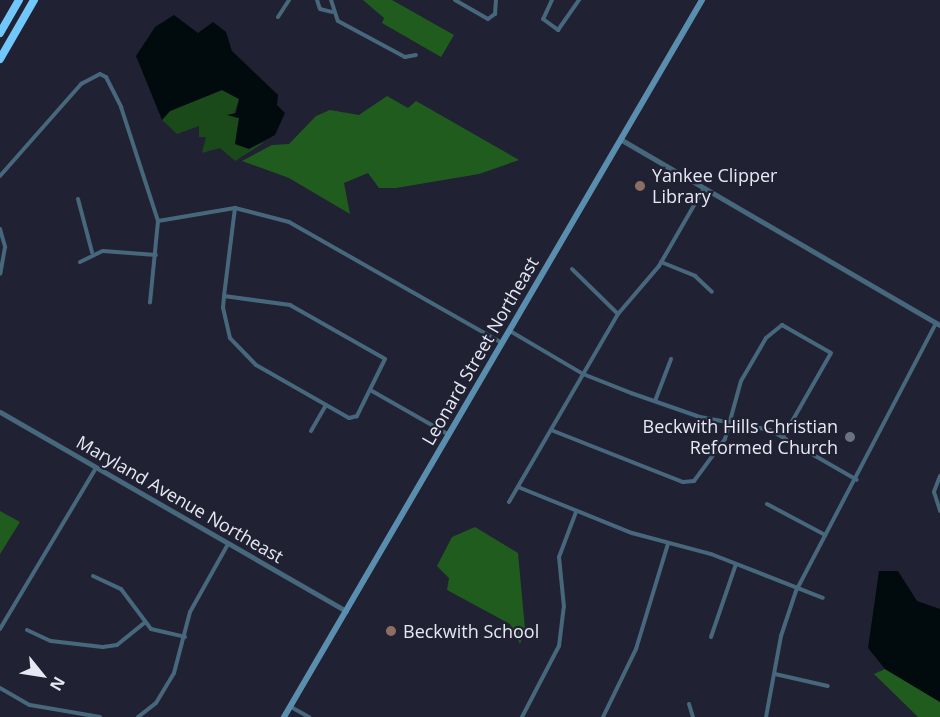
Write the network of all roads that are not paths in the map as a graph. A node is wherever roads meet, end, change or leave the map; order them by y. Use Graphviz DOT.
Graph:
graph roads {
  1 [pos="19,0"];
  2 [pos="34,0"];
  3 [pos="289,0"];
  4 [pos="317,0"];
  5 [pos="331,0"];
  6 [pos="455,0"];
  7 [pos="496,0"];
  8 [pos="552,0"];
  9 [pos="579,0"];
  10 [pos="702,0"];
  11 [pos="332,12"];
  12 [pos="278,17"];
  13 [pos="0,33"];
  14 [pos="416,55"];
  15 [pos="0,59"];
  16 [pos="620,139"];
  17 [pos="0,176"];
  18 [pos="704,188"];
  19 [pos="78,199"];
  20 [pos="235,208"];
  21 [pos="158,221"];
  22 [pos="0,229"];
  23 [pos="93,252"];
  24 [pos="156,255"];
  25 [pos="80,262"];
  26 [pos="661,262"];
  27 [pos="572,268"];
  28 [pos="0,274"];
  29 [pos="712,292"];
  30 [pos="224,296"];
  31 [pos="150,303"];
  32 [pos="618,314"];
  33 [pos="938,324"];
  34 [pos="509,331"];
  35 [pos="502,343"];
  36 [pos="671,359"];
  37 [pos="583,374"];
  38 [pos="372,392"];
  39 [pos="655,401"];
  40 [pos="326,405"];
  41 [pos="0,412"];
  42 [pos="728,422"];
  43 [pos="551,430"];
  44 [pos="311,431"];
  45 [pos="448,435"];
  46 [pos="783,437"];
  47 [pos="96,468"];
  48 [pos="940,476"];
  49 [pos="857,480"];
  50 [pos="518,487"];
  51 [pos="509,502"];
  52 [pos="767,504"];
  53 [pos="940,511"];
  54 [pos="576,512"];
  55 [pos="825,535"];
  56 [pos="228,544"];
  57 [pos="668,544"];
  58 [pos="736,564"];
  59 [pos="93,576"];
  60 [pos="796,591"];
  61 [pos="822,598"];
  62 [pos="346,610"];
  63 [pos="145,622"];
  64 [pos="1,626"];
  65 [pos="27,630"];
  66 [pos="185,637"];
  67 [pos="711,637"];
  68 [pos="775,674"];
  69 [pos="828,686"];
  70 [pos="0,688"];
  71 [pos="689,704"];
  72 [pos="290,706"];
  73 [pos="603,715"];
  74 [pos="100,717"];
  75 [pos="138,717"];
  76 [pos="284,717"];
  77 [pos="309,717"];
  78 [pos="522,717"];
  79 [pos="693,717"];
  80 [pos="766,717"];
  1 -- 13 [label="highway"];
  2 -- 15 [label="highway"];
  3 -- 12 [label="street"];
  4 -- 11 [label="street"];
  5 -- 11 [label="street"];
  6 -- 7 [label="street"];
  8 -- 9 [label="street"];
  10 -- 16 [label="main road, Leonard Street Northeast"];
  11 -- 14 [label="street"];
  16 -- 18 [label="street"];
  16 -- 34 [label="main road, Leonard Street Northeast"];
  17 -- 21 [label="street"];
  18 -- 26 [label="street"];
  18 -- 33 [label="street"];
  19 -- 23 [label="street"];
  20 -- 21 [label="street"];
  20 -- 30 [label="street"];
  20 -- 35 [label="street"];
  21 -- 24 [label="street"];
  22 -- 28 [label="street"];
  23 -- 24 [label="street"];
  23 -- 25 [label="street"];
  24 -- 31 [label="street"];
  26 -- 29 [label="street"];
  26 -- 32 [label="street"];
  27 -- 32 [label="street"];
  30 -- 38 [label="street"];
  30 -- 40 [label="street"];
  32 -- 37 [label="street"];
  33 -- 49 [label="street"];
  34 -- 35 [label="main road, Leonard Street Northeast"];
  34 -- 37 [label="street"];
  35 -- 45 [label="main road, Leonard Street Northeast"];
  36 -- 39 [label="street"];
  37 -- 39 [label="street"];
  37 -- 43 [label="street"];
  38 -- 40 [label="street"];
  38 -- 45 [label="street"];
  39 -- 42 [label="street"];
  40 -- 44 [label="street"];
  41 -- 47 [label="street, Maryland Avenue Northeast"];
  42 -- 43 [label="street"];
  42 -- 46 [label="street"];
  42 -- 46 [label="street"];
  43 -- 50 [label="street"];
  45 -- 62 [label="main road, Leonard Street Northeast"];
  46 -- 49 [label="street"];
  47 -- 56 [label="street, Maryland Avenue Northeast"];
  47 -- 64 [label="street"];
  48 -- 53 [label="street"];
  49 -- 55 [label="street"];
  50 -- 51 [label="street"];
  50 -- 54 [label="street"];
  52 -- 55 [label="street"];
  54 -- 57 [label="street"];
  54 -- 78 [label="street"];
  55 -- 60 [label="street"];
  56 -- 62 [label="street, Maryland Avenue Northeast"];
  56 -- 66 [label="street"];
  57 -- 58 [label="street"];
  57 -- 73 [label="street"];
  58 -- 60 [label="street"];
  58 -- 67 [label="street"];
  59 -- 63 [label="street"];
  60 -- 61 [label="street"];
  60 -- 68 [label="street"];
  62 -- 72 [label="main road, Leonard Street Northeast"];
  63 -- 65 [label="street"];
  63 -- 66 [label="street"];
  66 -- 75 [label="street"];
  68 -- 69 [label="street"];
  68 -- 80 [label="street"];
  70 -- 74 [label="street"];
  71 -- 79 [label="street"];
  72 -- 76 [label="main road, Leonard Street Northeast"];
  72 -- 77 [label="street"];
}
